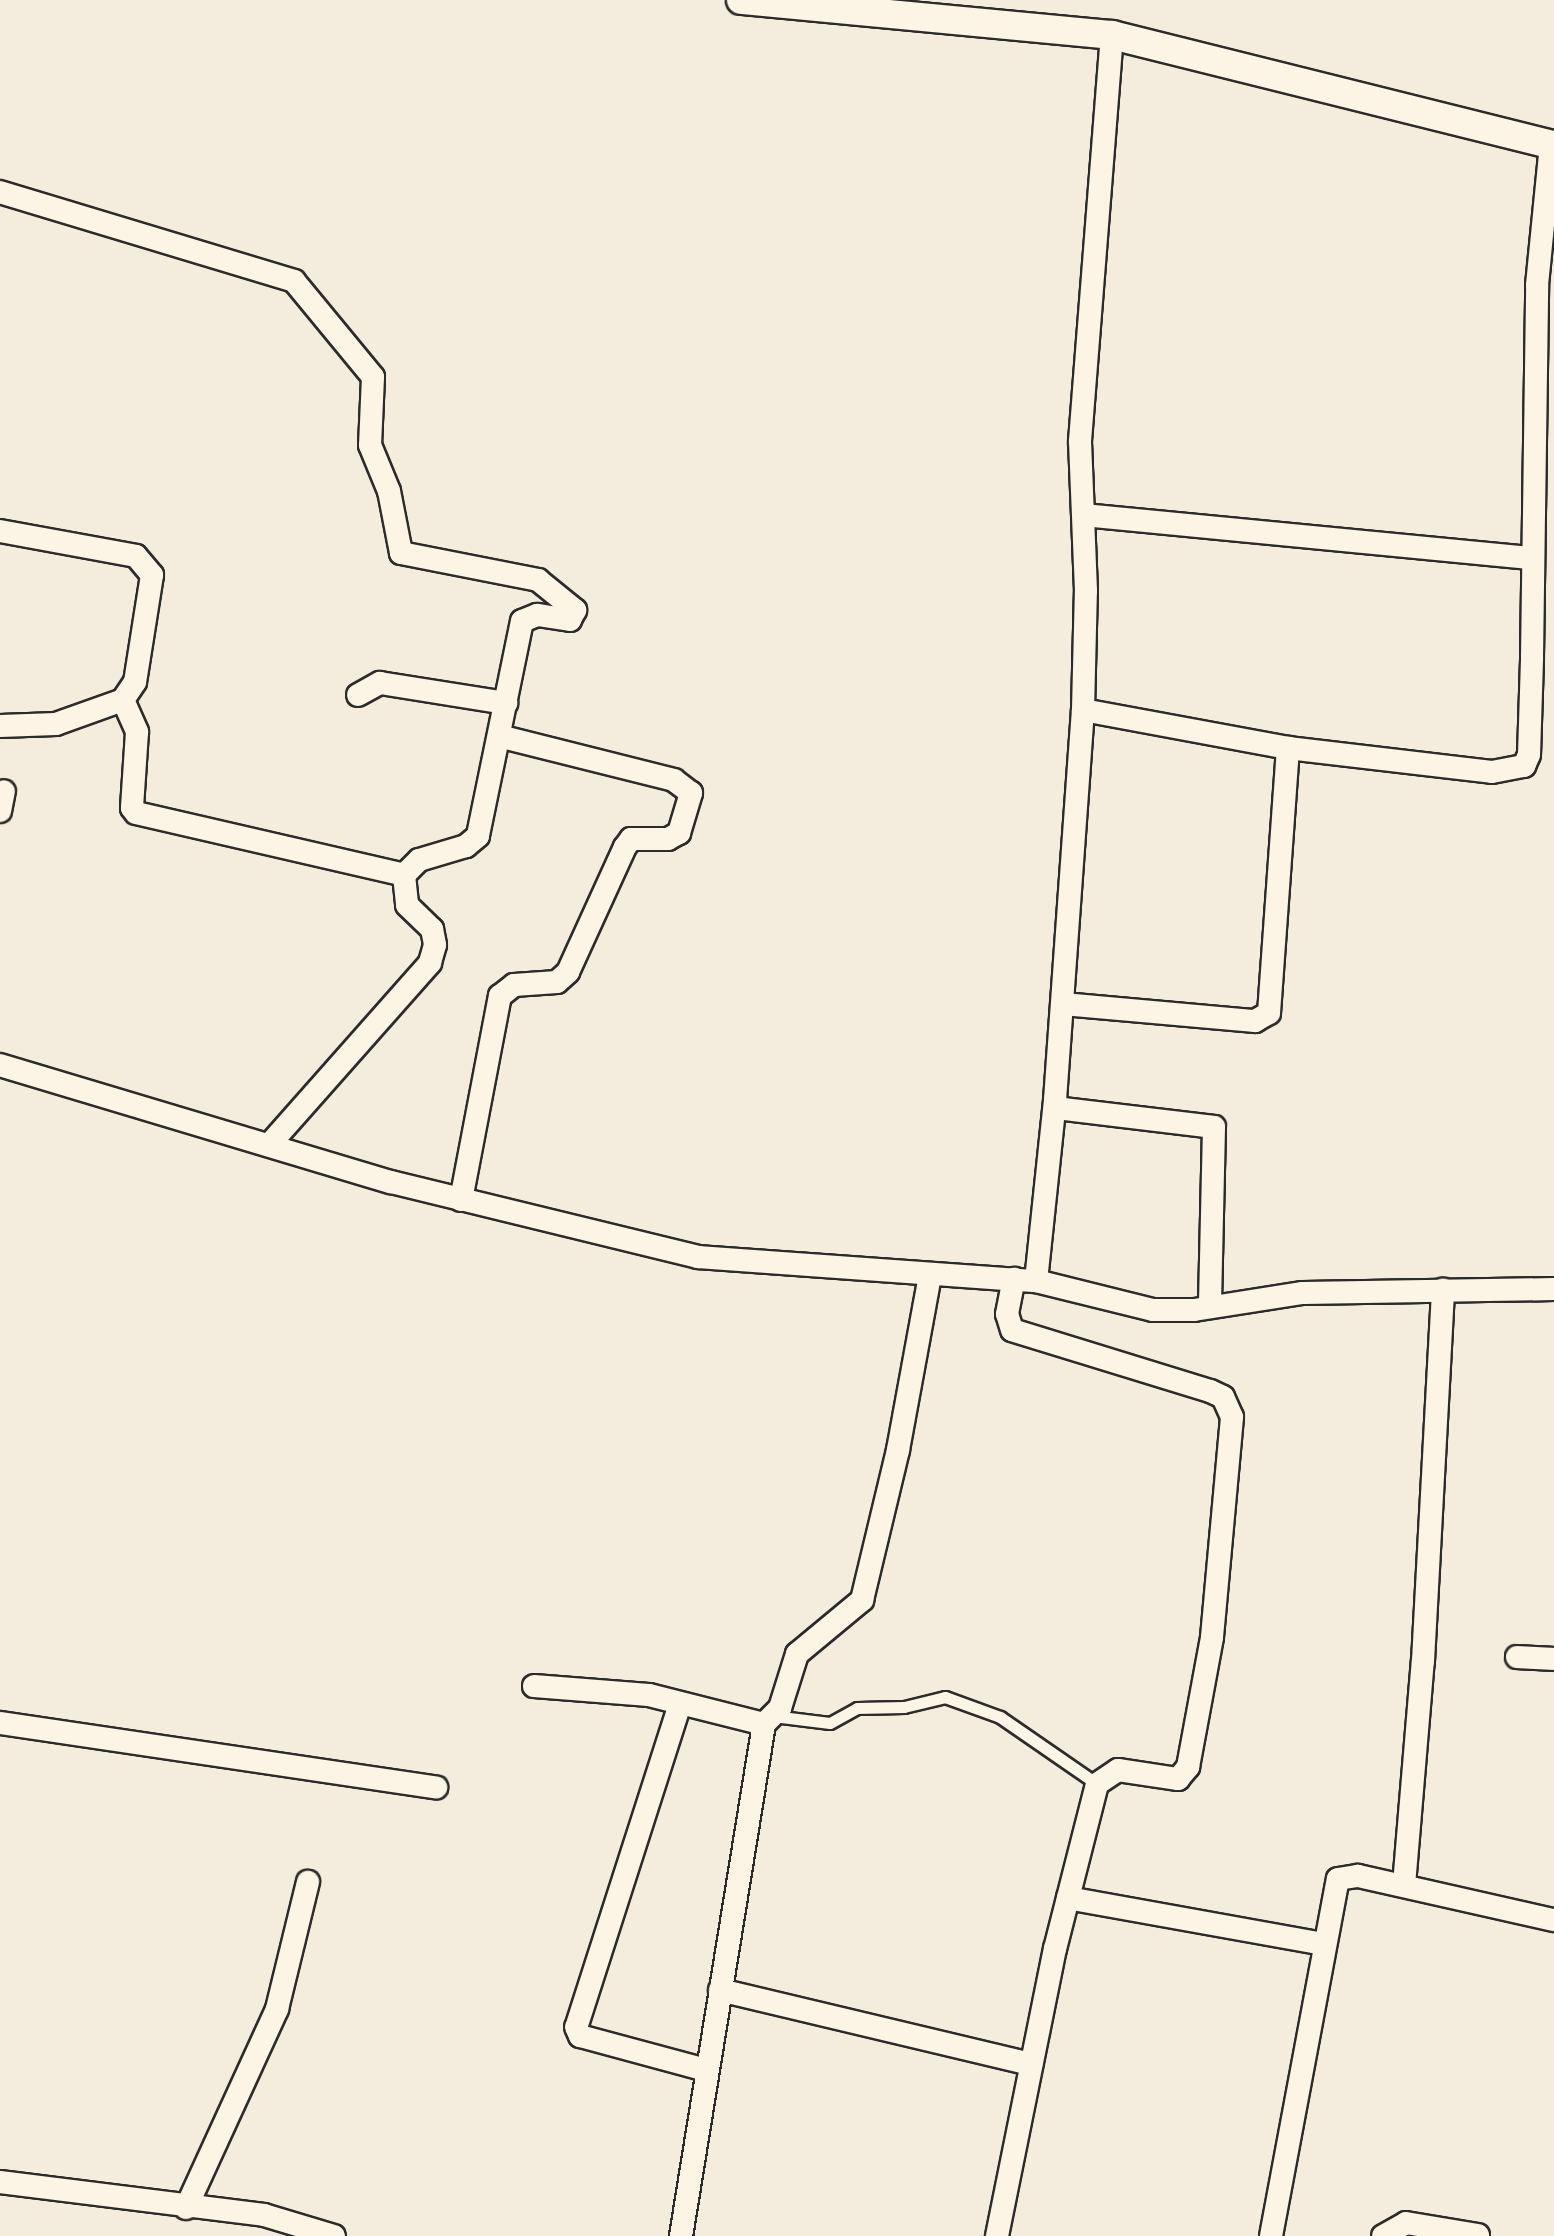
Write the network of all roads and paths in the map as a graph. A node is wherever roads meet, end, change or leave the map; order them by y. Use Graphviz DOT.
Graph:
graph roads {
  1 [pos="741,0"];
  2 [pos="1112,35"];
  3 [pos="1552,145"];
  4 [pos="0,192"];
  5 [pos="1084,515"];
  6 [pos="0,531"];
  7 [pos="1532,558"];
  8 [pos="358,695"];
  9 [pos="123,700"];
  10 [pos="506,703"];
  11 [pos="1083,710"];
  12 [pos="0,726"];
  13 [pos="499,736"];
  14 [pos="1288,748"];
  15 [pos="404,875"];
  16 [pos="1063,1004"];
  17 [pos="0,1065"];
  18 [pos="1055,1108"];
  19 [pos="269,1145"];
  20 [pos="461,1200"];
  21 [pos="930,1275"];
  22 [pos="1014,1279"];
  23 [pos="1036,1281"];
  24 [pos="1554,1289"];
  25 [pos="1443,1290"];
  26 [pos="1210,1307"];
  27 [pos="1517,1657"];
  28 [pos="1554,1659"];
  29 [pos="534,1686"];
  30 [pos="680,1704"];
  31 [pos="768,1720"];
  32 [pos="0,1723"];
  33 [pos="1097,1784"];
  34 [pos="436,1787"];
  35 [pos="308,1882"];
  36 [pos="1404,1885"];
  37 [pos="1068,1898"];
  38 [pos="1554,1920"];
  39 [pos="1324,1944"];
  40 [pos="720,1990"];
  41 [pos="1031,2064"];
  42 [pos="706,2070"];
  43 [pos="0,2182"];
  44 [pos="186,2208"];
  45 [pos="1478,2235"];
  46 [pos="334,2236"];
  47 [pos="681,2236"];
  48 [pos="997,2236"];
  49 [pos="1271,2236"];
  50 [pos="1383,2236"];
  1 -- 2 [label="street"];
  2 -- 3 [label="street"];
  2 -- 5 [label="street"];
  3 -- 7 [label="street"];
  4 -- 10 [label="street"];
  5 -- 7 [label="street"];
  5 -- 11 [label="street"];
  6 -- 9 [label="street"];
  7 -- 14 [label="street"];
  8 -- 10 [label="street"];
  9 -- 12 [label="street"];
  9 -- 15 [label="street"];
  10 -- 13 [label="street"];
  11 -- 14 [label="street"];
  11 -- 16 [label="street"];
  13 -- 15 [label="street"];
  13 -- 20 [label="street"];
  14 -- 16 [label="street"];
  15 -- 19 [label="street"];
  16 -- 18 [label="street"];
  17 -- 19 [label="street"];
  18 -- 23 [label="street"];
  18 -- 26 [label="street"];
  19 -- 20 [label="street"];
  20 -- 21 [label="street"];
  21 -- 22 [label="street"];
  21 -- 31 [label="street"];
  22 -- 23 [label="street"];
  22 -- 33 [label="street"];
  23 -- 26 [label="street"];
  24 -- 25 [label="street"];
  25 -- 26 [label="street"];
  25 -- 36 [label="street"];
  27 -- 28 [label="street"];
  29 -- 30 [label="street"];
  30 -- 31 [label="street"];
  30 -- 42 [label="street"];
  31 -- 33 [label="lane"];
  31 -- 40 [label="street"];
  32 -- 34 [label="street"];
  33 -- 37 [label="street"];
  35 -- 44 [label="street"];
  36 -- 38 [label="street"];
  36 -- 39 [label="street"];
  37 -- 39 [label="street"];
  37 -- 41 [label="street"];
  39 -- 49 [label="street"];
  40 -- 41 [label="street"];
  40 -- 42 [label="street"];
  41 -- 48 [label="street"];
  42 -- 47 [label="street"];
  43 -- 44 [label="street"];
  44 -- 46 [label="street"];
  45 -- 50 [label="street"];
}
